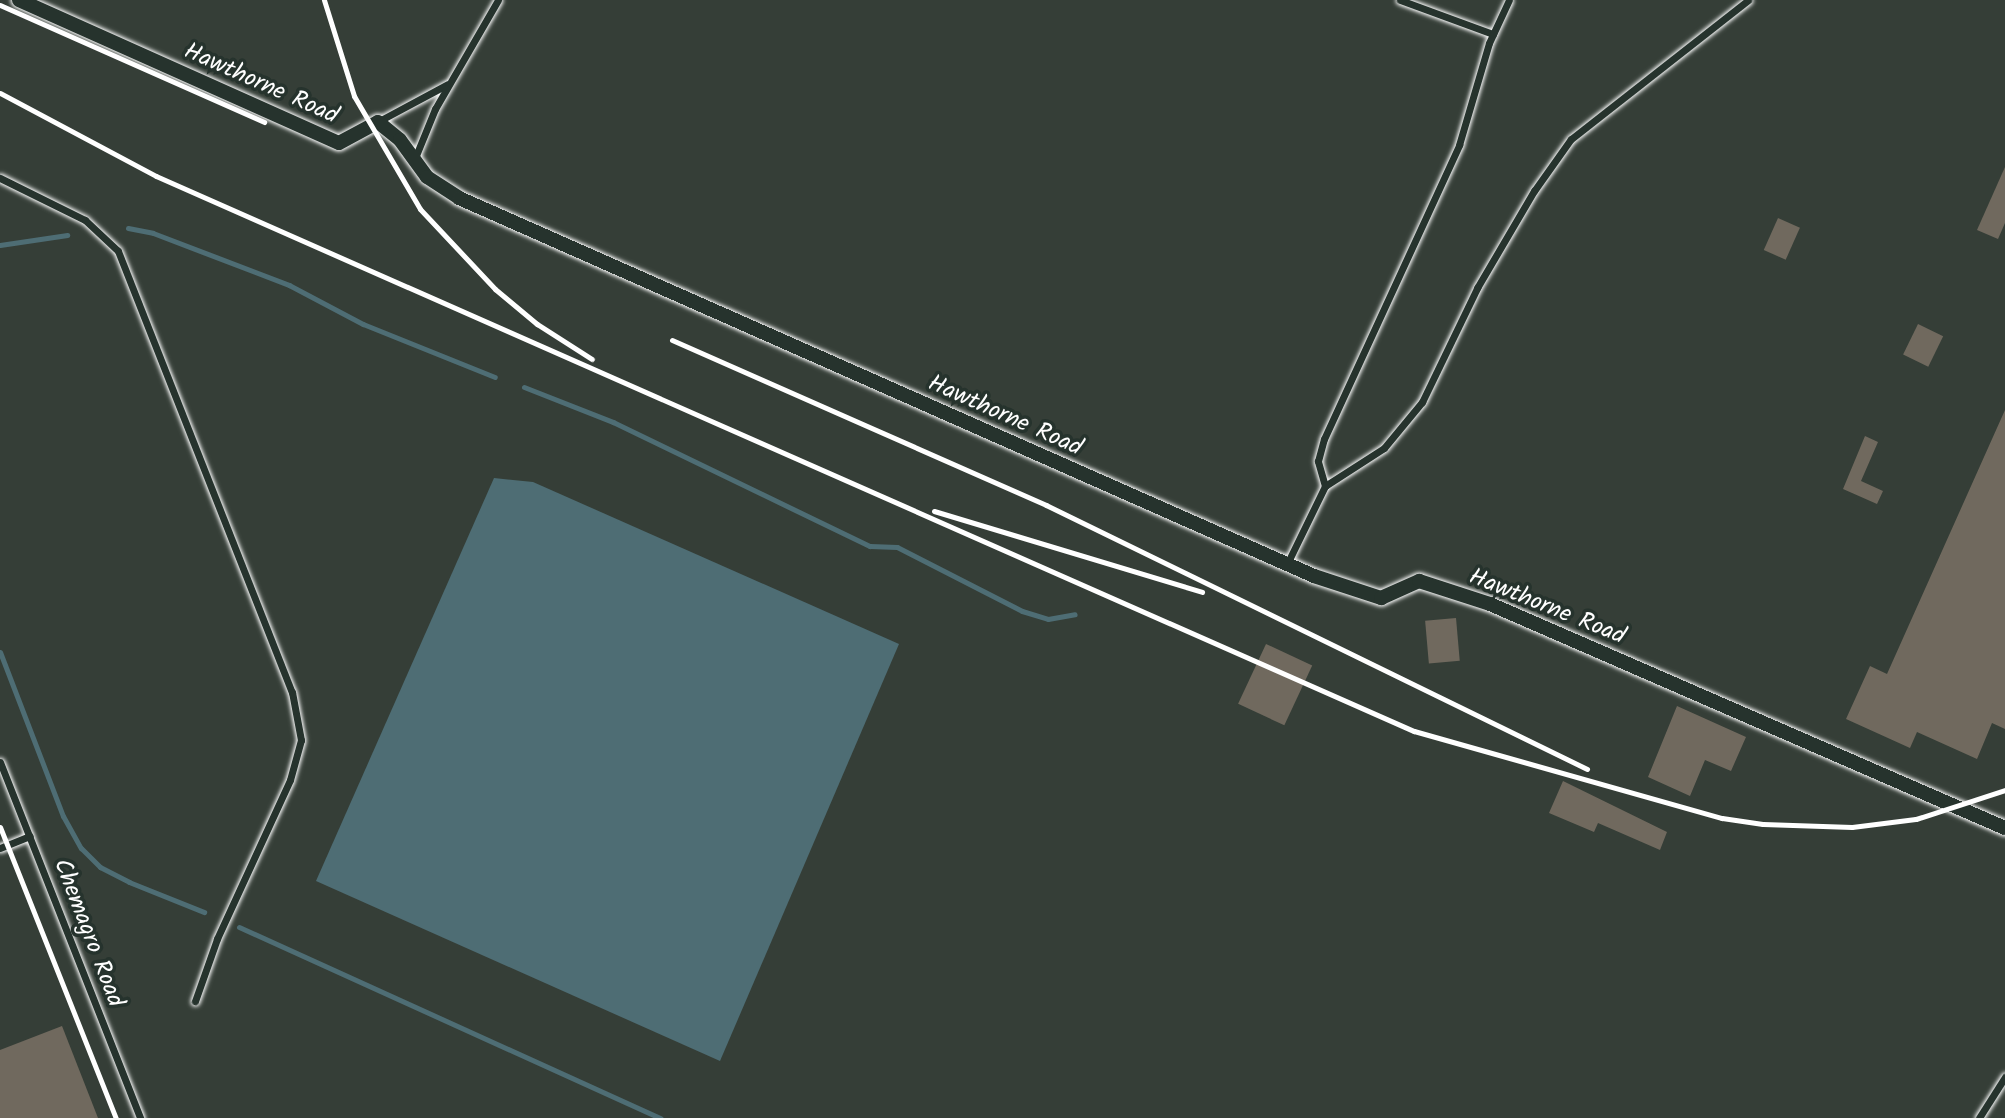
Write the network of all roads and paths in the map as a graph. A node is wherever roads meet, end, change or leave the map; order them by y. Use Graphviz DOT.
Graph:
graph roads {
  1 [pos="19,0"];
  2 [pos="499,0"];
  3 [pos="1400,0"];
  4 [pos="1509,0"];
  5 [pos="1748,0"];
  6 [pos="1493,34"];
  7 [pos="453,80"];
  8 [pos="378,122"];
  9 [pos="415,158"];
  10 [pos="0,178"];
  11 [pos="1325,486"];
  12 [pos="1287,565"];
  13 [pos="0,762"];
  14 [pos="2005,828"];
  15 [pos="30,836"];
  16 [pos="0,848"];
  17 [pos="195,1001"];
  18 [pos="2005,1077"];
  19 [pos="140,1118"];
  20 [pos="1979,1118"];
  1 -- 8 [label="street, Hawthorne Road"];
  2 -- 7 [label="lane"];
  3 -- 6 [label="lane"];
  4 -- 6 [label="lane"];
  5 -- 11 [label="lane"];
  6 -- 11 [label="lane"];
  7 -- 8 [label="lane"];
  7 -- 9 [label="lane"];
  8 -- 9 [label="street, Hawthorne Road"];
  9 -- 12 [label="street, Hawthorne Road"];
  10 -- 17 [label="lane"];
  11 -- 12 [label="lane"];
  12 -- 14 [label="street, Hawthorne Road"];
  13 -- 15 [label="lane, Chemagro Road"];
  15 -- 16 [label="lane"];
  15 -- 19 [label="lane, Chemagro Road"];
  18 -- 20 [label="lane"];
}
